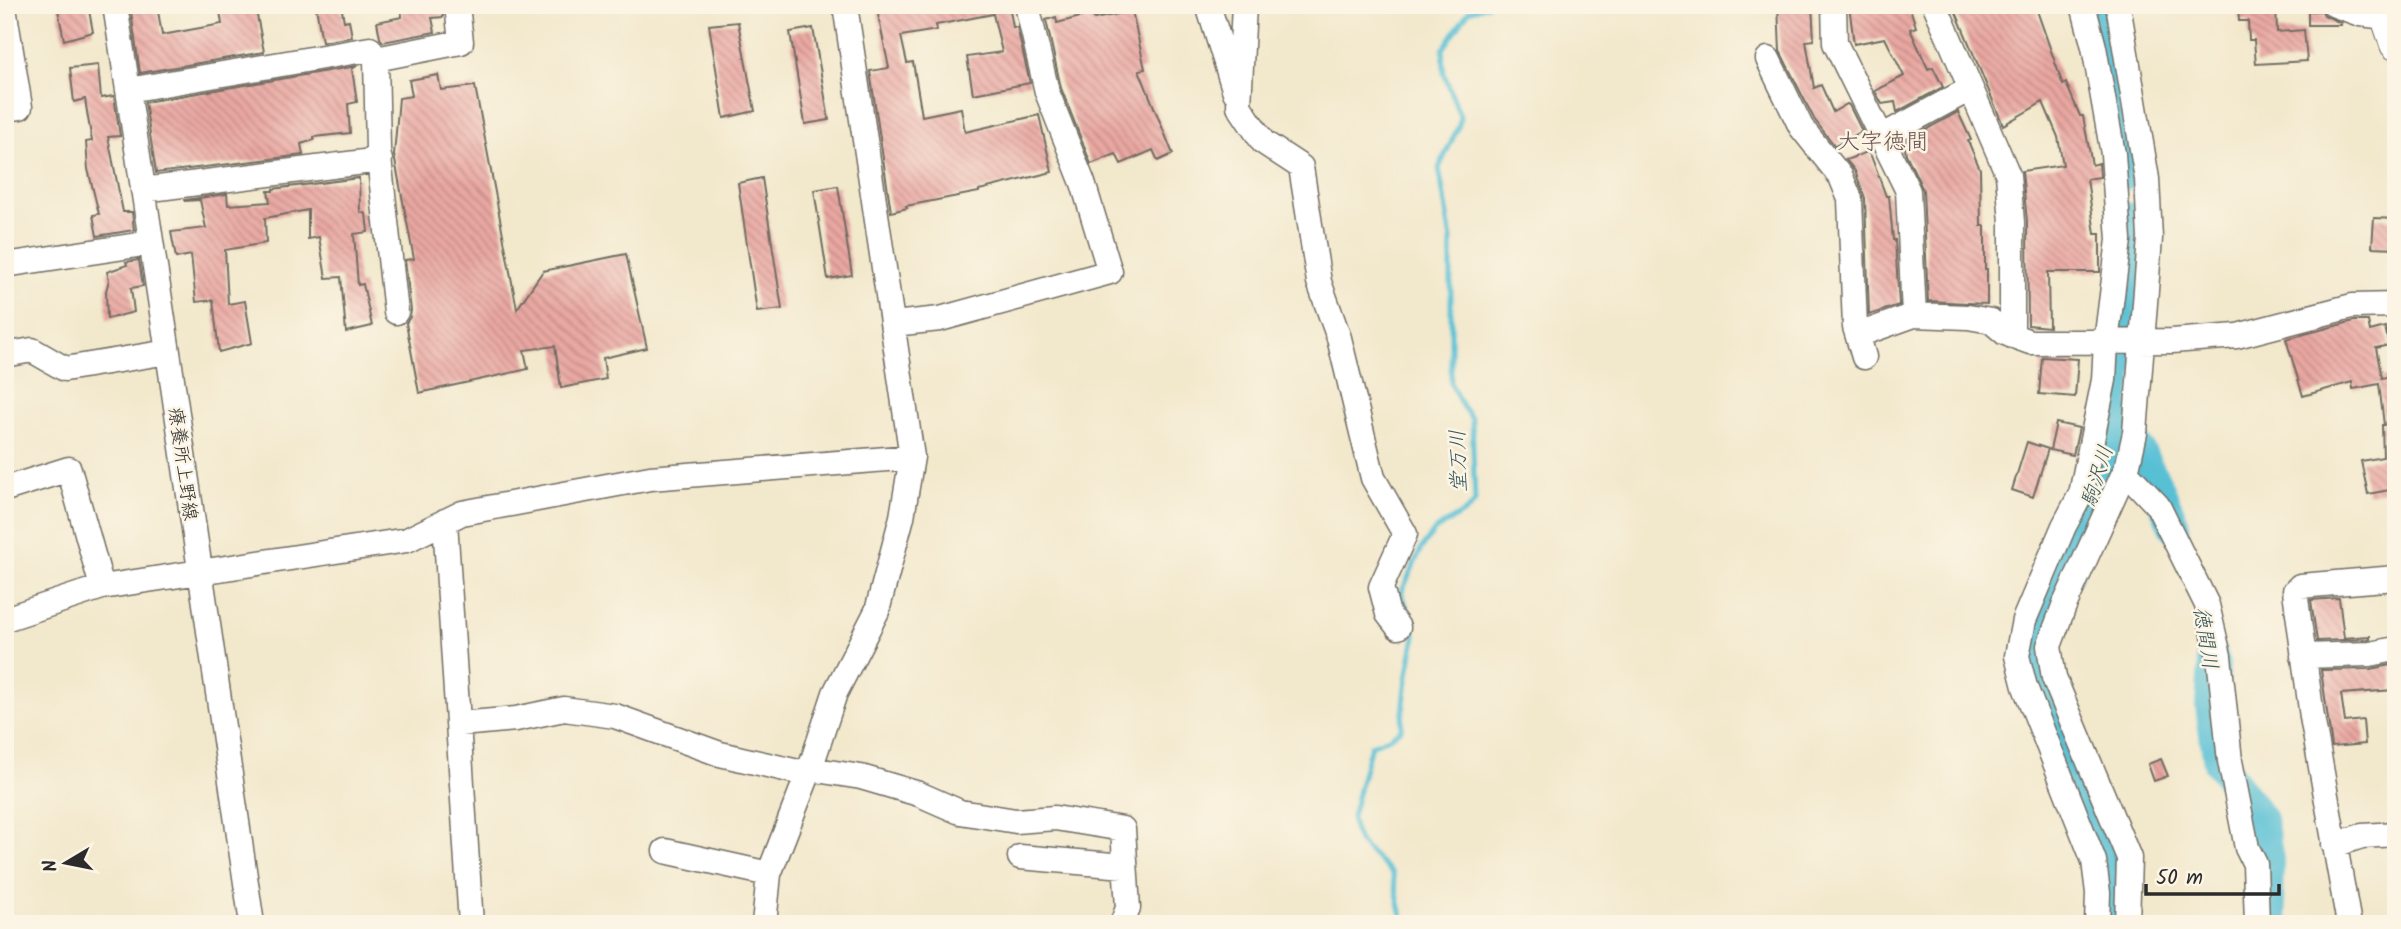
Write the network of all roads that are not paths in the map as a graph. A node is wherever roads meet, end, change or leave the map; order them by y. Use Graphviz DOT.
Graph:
graph roads {
  1 [pos="115,5"];
  2 [pos="457,5"];
  3 [pos="845,5"];
  4 [pos="1027,5"];
  5 [pos="1209,5"];
  6 [pos="1244,5"];
  7 [pos="1834,5"];
  8 [pos="1935,5"];
  9 [pos="2083,5"];
  10 [pos="2118,5"];
  11 [pos="2334,5"];
  12 [pos="5,15"];
  13 [pos="2388,22"];
  14 [pos="370,49"];
  15 [pos="1768,59"];
  16 [pos="1970,89"];
  17 [pos="128,90"];
  18 [pos="1239,106"];
  19 [pos="5,109"];
  20 [pos="1881,137"];
  21 [pos="380,160"];
  22 [pos="143,190"];
  23 [pos="151,243"];
  24 [pos="5,265"];
  25 [pos="2396,305"];
  26 [pos="396,312"];
  27 [pos="1914,315"];
  28 [pos="893,324"];
  29 [pos="2012,336"];
  30 [pos="2109,341"];
  31 [pos="2141,341"];
  32 [pos="168,352"];
  33 [pos="5,355"];
  34 [pos="912,457"];
  35 [pos="2126,468"];
  36 [pos="5,489"];
  37 [pos="445,522"];
  38 [pos="200,571"];
  39 [pos="2396,578"];
  40 [pos="102,587"];
  41 [pos="5,619"];
  42 [pos="1398,626"];
  43 [pos="2396,649"];
  44 [pos="2302,656"];
  45 [pos="460,724"];
  46 [pos="810,769"];
  47 [pos="2396,834"];
  48 [pos="2334,845"];
  49 [pos="665,851"];
  50 [pos="1020,857"];
  51 [pos="1124,866"];
  52 [pos="769,874"];
  53 [pos="252,924"];
  54 [pos="471,924"];
  55 [pos="764,924"];
  56 [pos="1122,924"];
  57 [pos="2097,924"];
  58 [pos="2127,924"];
  59 [pos="2257,924"];
  60 [pos="2348,924"];
  1 -- 17 [label="street, 療養所上野線"];
  2 -- 21 [label="street"];
  3 -- 28 [label="street"];
  4 -- 28 [label="street"];
  5 -- 18 [label="street"];
  6 -- 18 [label="street"];
  7 -- 20 [label="street"];
  8 -- 16 [label="street"];
  9 -- 30 [label="street"];
  10 -- 31 [label="street"];
  11 -- 13 [label="street"];
  12 -- 19 [label="street"];
  14 -- 17 [label="street"];
  15 -- 27 [label="street"];
  16 -- 20 [label="street"];
  16 -- 29 [label="street"];
  17 -- 22 [label="street, 療養所上野線"];
  18 -- 42 [label="street"];
  20 -- 27 [label="street"];
  21 -- 22 [label="street"];
  21 -- 26 [label="street"];
  22 -- 23 [label="street, 療養所上野線"];
  23 -- 24 [label="street"];
  23 -- 32 [label="street, 療養所上野線"];
  25 -- 31 [label="street"];
  27 -- 29 [label="street"];
  28 -- 34 [label="street"];
  29 -- 30 [label="street"];
  30 -- 31 [label="street"];
  30 -- 57 [label="street"];
  31 -- 35 [label="street"];
  32 -- 33 [label="street"];
  32 -- 38 [label="street, 療養所上野線"];
  34 -- 37 [label="street"];
  34 -- 46 [label="street"];
  35 -- 58 [label="street"];
  35 -- 59 [label="street"];
  36 -- 40 [label="street"];
  37 -- 38 [label="street"];
  37 -- 45 [label="street"];
  38 -- 40 [label="street"];
  38 -- 53 [label="street, 療養所上野線"];
  39 -- 44 [label="street"];
  40 -- 41 [label="street"];
  43 -- 44 [label="street"];
  44 -- 48 [label="street"];
  45 -- 46 [label="street"];
  45 -- 54 [label="street"];
  46 -- 51 [label="street"];
  46 -- 52 [label="street"];
  47 -- 48 [label="street"];
  48 -- 60 [label="street"];
  49 -- 52 [label="street"];
  50 -- 51 [label="street"];
  51 -- 56 [label="street"];
  52 -- 55 [label="street"];
}
